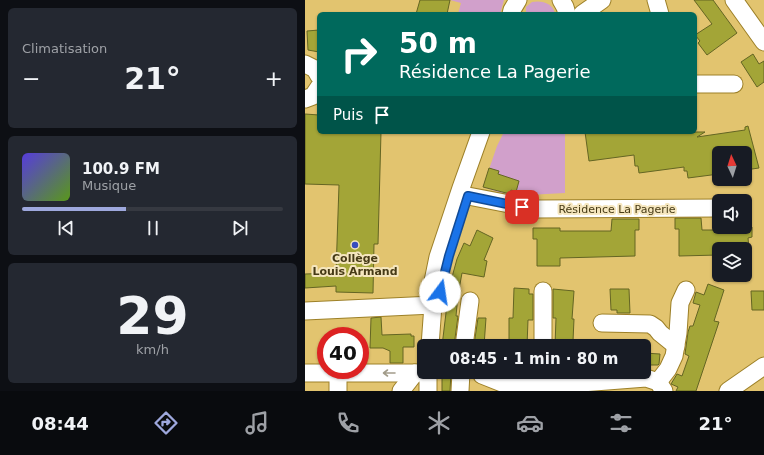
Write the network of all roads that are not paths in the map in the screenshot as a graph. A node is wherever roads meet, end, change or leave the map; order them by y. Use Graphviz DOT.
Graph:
graph roads {
  1 [pos="517,0"];
  2 [pos="561,0"];
  3 [pos="602,0"];
  4 [pos="656,0"];
  5 [pos="735,0"];
  6 [pos="512,12"];
  7 [pos="566,12"];
  8 [pos="585,12"];
  9 [pos="659,12"];
  10 [pos="764,42"];
  11 [pos="316,75"];
  12 [pos="697,84"];
  13 [pos="733,84"];
  14 [pos="305,99"];
  15 [pos="480,134"];
  16 [pos="491,134"];
  17 [pos="468,196"];
  18 [pos="712,208"];
  19 [pos="686,290"];
  20 [pos="543,291"];
  21 [pos="470,301"];
  22 [pos="433,305"];
  23 [pos="305,311"];
  24 [pos="602,323"];
  25 [pos="431,339"];
  26 [pos="465,339"];
  27 [pos="543,339"];
  28 [pos="676,346"];
  29 [pos="764,366"];
  30 [pos="305,373"];
  31 [pos="317,373"];
  32 [pos="417,373"];
  33 [pos="369,374"];
  34 [pos="417,378"];
  35 [pos="338,379"];
  36 [pos="425,379"];
  37 [pos="461,379"];
  38 [pos="492,379"];
  39 [pos="543,379"];
  40 [pos="648,379"];
  41 [pos="661,386"];
  42 [pos="338,391"];
  43 [pos="401,391"];
  44 [pos="428,391"];
  45 [pos="460,391"];
  46 [pos="728,391"];
  1 -- 6 [label="street"];
  2 -- 7 [label="street"];
  3 -- 8 [label="street"];
  4 -- 9 [label="street"];
  5 -- 10 [label="street"];
  11 -- 14 [label="street"];
  12 -- 13 [label="street"];
  15 -- 22 [label="street"];
  16 -- 17 [label="street"];
  17 -- 18 [label="street, Résidence La Pagerie"];
  17 -- 22 [label="street"];
  19 -- 28 [label="street"];
  20 -- 27 [label="street"];
  21 -- 26 [label="street"];
  22 -- 23 [label="street"];
  22 -- 25 [label="street"];
  24 -- 28 [label="street"];
  28 -- 41 [label="street"];
  29 -- 46 [label="street"];
  30 -- 31 [label="street"];
  32 -- 33 [label="street, one-way"];
  34 -- 43 [label="street"];
  35 -- 42 [label="street"];
  36 -- 44 [label="street"];
  37 -- 45 [label="street"];
  38 -- 39 [label="street"];
  40 -- 41 [label="street"];
}
